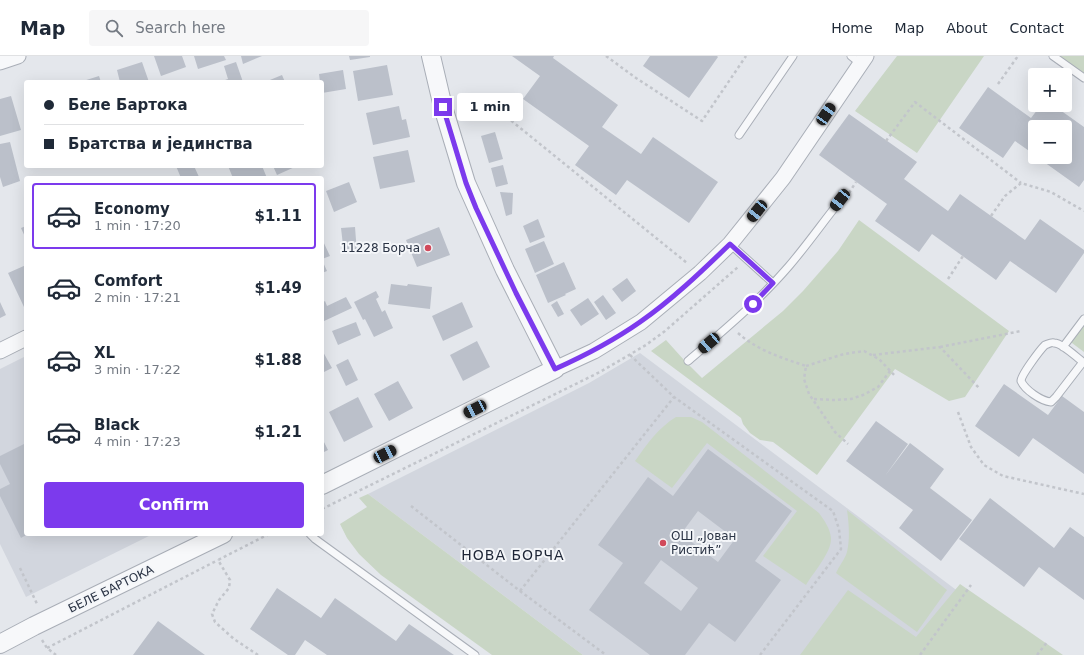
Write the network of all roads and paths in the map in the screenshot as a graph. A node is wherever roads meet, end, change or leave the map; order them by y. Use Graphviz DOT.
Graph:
graph roads {
  1 [pos="18,56"];
  2 [pos="431,56"];
  3 [pos="606,56"];
  4 [pos="746,56"];
  5 [pos="793,56"];
  6 [pos="1018,56"];
  7 [pos="1053,56"];
  8 [pos="859,59"];
  9 [pos="0,62"];
  10 [pos="1084,78"];
  11 [pos="998,84"];
  12 [pos="443,107"];
  13 [pos="739,135"];
  14 [pos="886,141"];
  15 [pos="1021,183"];
  16 [pos="840,200"];
  17 [pos="1084,211"];
  18 [pos="992,216"];
  19 [pos="730,244"];
  20 [pos="963,256"];
  21 [pos="700,273"];
  22 [pos="948,280"];
  23 [pos="773,283"];
  24 [pos="1084,318"];
  25 [pos="730,325"];
  26 [pos="1021,331"];
  27 [pos="24,339"];
  28 [pos="940,347"];
  29 [pos="1063,347"];
  30 [pos="0,351"];
  31 [pos="630,355"];
  32 [pos="873,355"];
  33 [pos="688,361"];
  34 [pos="1083,362"];
  35 [pos="806,366"];
  36 [pos="555,369"];
  37 [pos="890,371"];
  38 [pos="896,376"];
  39 [pos="980,389"];
  40 [pos="674,397"];
  41 [pos="813,399"];
  42 [pos="958,412"];
  43 [pos="848,444"];
  44 [pos="324,484"];
  45 [pos="1084,494"];
  46 [pos="411,506"];
  47 [pos="219,536"];
  48 [pos="265,536"];
  49 [pos="312,536"];
  50 [pos="218,560"];
  51 [pos="20,568"];
  52 [pos="971,585"];
  53 [pos="520,591"];
  54 [pos="45,620"];
  55 [pos="1048,641"];
  56 [pos="0,644"];
  57 [pos="47,648"];
  58 [pos="465,652"];
  59 [pos="258,655"];
  60 [pos="475,655"];
  61 [pos="606,655"];
  62 [pos="760,655"];
  63 [pos="920,655"];
  64 [pos="1038,655"];
  1 -- 9 [label="street"];
  2 -- 12 [label="street"];
  3 -- 4 [label="path"];
  5 -- 13 [label="lane"];
  6 -- 11 [label="path"];
  7 -- 10 [label="lane"];
  8 -- 19 [label="street"];
  12 -- 21 [label="path"];
  12 -- 36 [label="street"];
  14 -- 15 [label="path"];
  15 -- 17 [label="path"];
  15 -- 18 [label="path"];
  16 -- 23 [label="lane"];
  19 -- 21 [label="street"];
  19 -- 23 [label="lane"];
  20 -- 22 [label="path"];
  21 -- 36 [label="street"];
  23 -- 25 [label="lane"];
  24 -- 29 [label="lane"];
  25 -- 33 [label="lane"];
  25 -- 35 [label="path"];
  26 -- 28 [label="path"];
  27 -- 30 [label="street"];
  28 -- 32 [label="path"];
  28 -- 39 [label="path"];
  29 -- 34 [label="lane"];
  29 -- 34 [label="lane"];
  31 -- 40 [label="path"];
  32 -- 35 [label="path"];
  32 -- 37 [label="path"];
  35 -- 41 [label="path"];
  36 -- 44 [label="street"];
  37 -- 38 [label="path"];
  37 -- 41 [label="path"];
  40 -- 53 [label="path"];
  40 -- 62 [label="path"];
  41 -- 43 [label="path"];
  42 -- 45 [label="path"];
  46 -- 53 [label="path"];
  47 -- 54 [label="street, БЕЛЕ БАРТОКА"];
  48 -- 50 [label="path"];
  49 -- 58 [label="lane"];
  50 -- 57 [label="path"];
  50 -- 59 [label="path"];
  51 -- 54 [label="path"];
  52 -- 63 [label="path"];
  53 -- 61 [label="path"];
  54 -- 56 [label="street, БЕЛЕ БАРТОКА"];
  55 -- 64 [label="path"];
  58 -- 60 [label="lane"];
}
